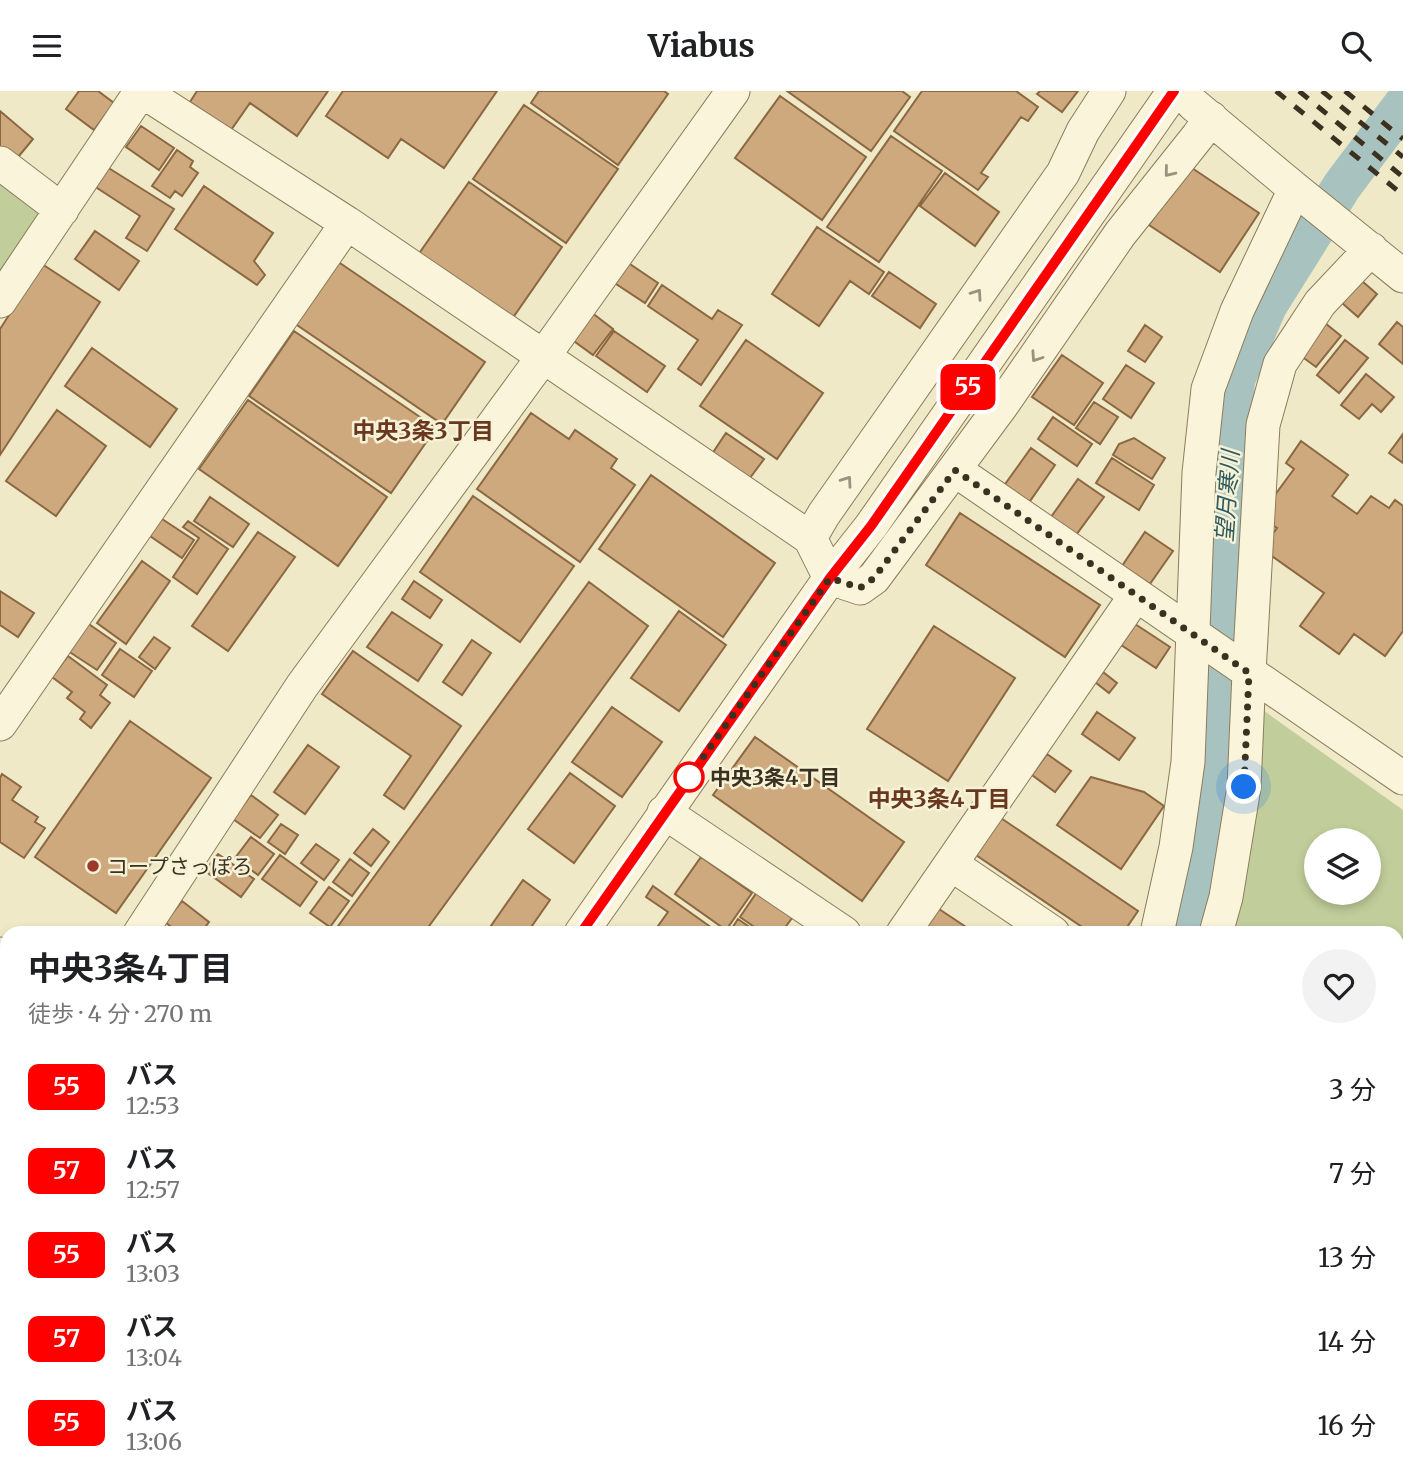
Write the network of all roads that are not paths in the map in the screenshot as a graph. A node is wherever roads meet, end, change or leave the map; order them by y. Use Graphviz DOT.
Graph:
graph roads {
  1 [pos="142,91"];
  2 [pos="733,91"];
  3 [pos="1110,91"];
  4 [pos="1176,91"];
  5 [pos="1210,118"];
  6 [pos="0,163"];
  7 [pos="1305,197"];
  8 [pos="62,210"];
  9 [pos="346,223"];
  10 [pos="1365,245"];
  11 [pos="1403,276"];
  12 [pos="0,300"];
  13 [pos="543,357"];
  14 [pos="955,470"];
  15 [pos="810,538"];
  16 [pos="830,578"];
  17 [pos="1136,595"];
  18 [pos="1200,640"];
  19 [pos="1244,670"];
  20 [pos="0,724"];
  21 [pos="1403,778"];
  22 [pos="664,812"];
  23 [pos="951,864"];
  24 [pos="144,926"];
  25 [pos="586,926"];
  26 [pos="824,926"];
  27 [pos="908,926"];
  28 [pos="1043,926"];
  29 [pos="1158,926"];
  30 [pos="1218,926"];
  1 -- 8 [label="street"];
  1 -- 9 [label="street"];
  2 -- 13 [label="street"];
  15 -- 3 [label="street, one-way"];
  4 -- 5 [label="street"];
  4 -- 16 [label="street"];
  5 -- 7 [label="street"];
  5 -- 14 [label="street, one-way"];
  6 -- 8 [label="street"];
  7 -- 10 [label="street"];
  7 -- 18 [label="street"];
  8 -- 12 [label="street"];
  9 -- 13 [label="street"];
  9 -- 20 [label="street"];
  10 -- 11 [label="street"];
  10 -- 19 [label="street"];
  13 -- 15 [label="street"];
  13 -- 24 [label="street"];
  14 -- 16 [label="street"];
  14 -- 17 [label="street"];
  15 -- 16 [label="street"];
  16 -- 22 [label="street"];
  17 -- 18 [label="street"];
  17 -- 23 [label="street"];
  18 -- 19 [label="street"];
  18 -- 29 [label="street"];
  19 -- 21 [label="street"];
  19 -- 30 [label="street"];
  22 -- 25 [label="street"];
  22 -- 26 [label="street"];
  23 -- 27 [label="street"];
  23 -- 28 [label="street"];
}
